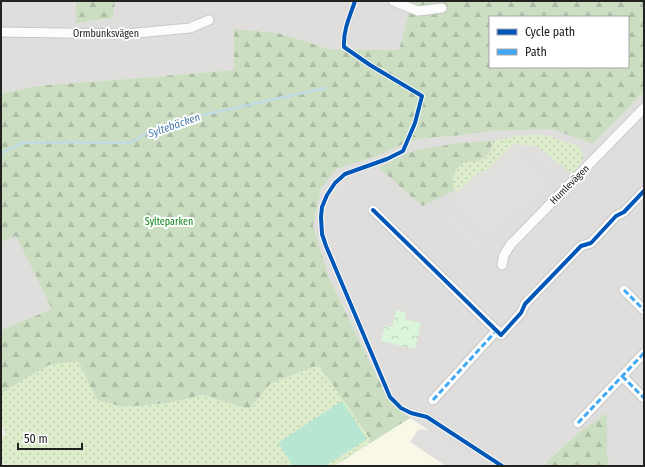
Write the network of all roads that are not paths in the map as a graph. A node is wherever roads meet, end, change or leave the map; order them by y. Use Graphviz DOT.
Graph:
graph roads {
  1 [pos="393,1"];
  2 [pos="442,8"];
  3 [pos="209,20"];
  4 [pos="1,32"];
  5 [pos="644,108"];
  6 [pos="644,191"];
  7 [pos="373,210"];
  8 [pos="502,265"];
  9 [pos="624,290"];
  10 [pos="644,310"];
  11 [pos="497,330"];
  12 [pos="644,353"];
  13 [pos="622,376"];
  14 [pos="644,398"];
  15 [pos="433,400"];
  16 [pos="578,423"];
  1 -- 2 [label="street"];
  3 -- 4 [label="street, Ormbunksvägen"];
  5 -- 8 [label="street, Humlevägen"];
  6 -- 11 [label="street"];
  7 -- 11 [label="street"];
  9 -- 10 [label="street"];
  11 -- 15 [label="street"];
  12 -- 13 [label="street"];
  13 -- 14 [label="street"];
  13 -- 16 [label="street"];
}
